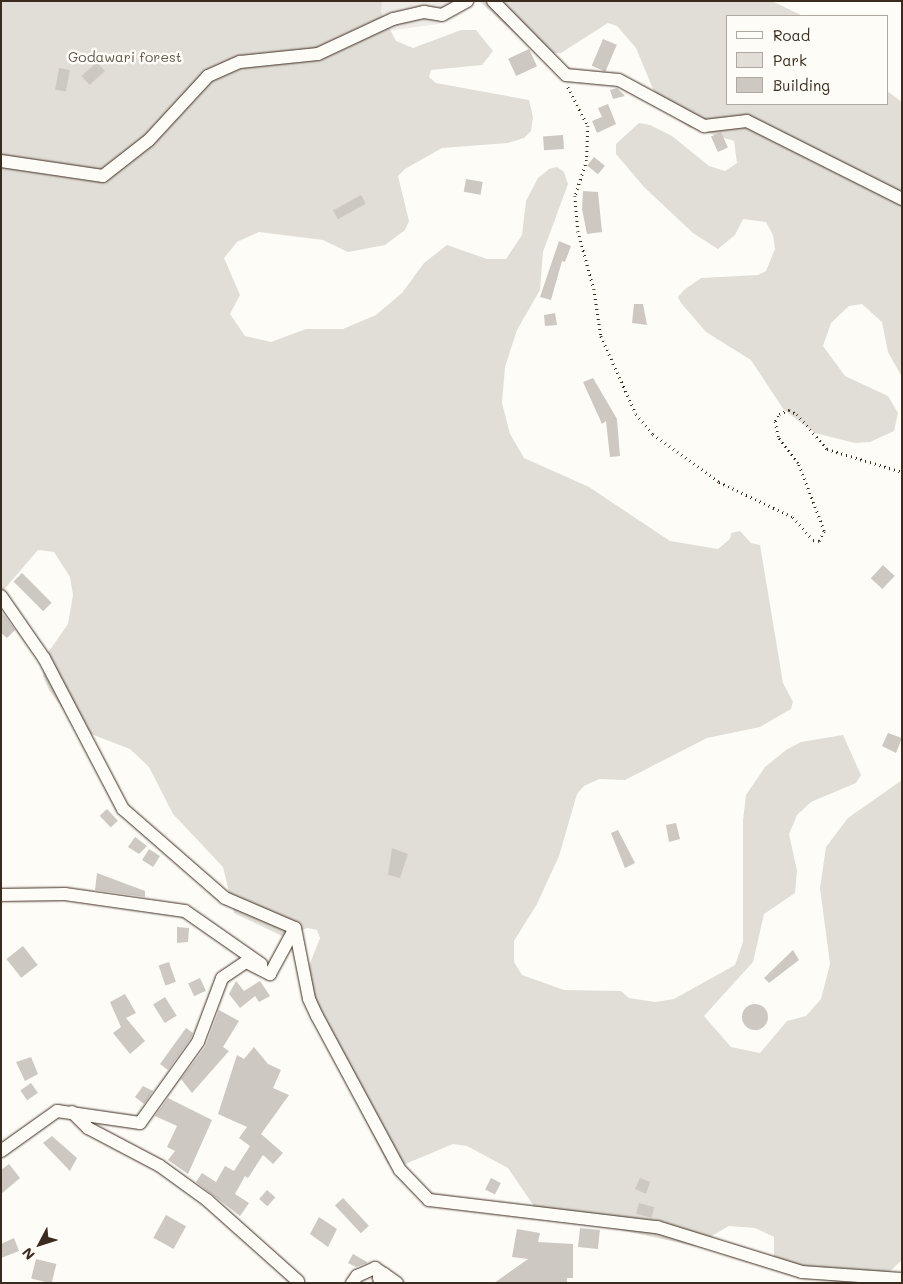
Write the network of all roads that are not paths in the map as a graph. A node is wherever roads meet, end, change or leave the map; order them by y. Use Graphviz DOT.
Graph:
graph roads {
  1 [pos="467,1"];
  2 [pos="493,1"];
  3 [pos="1,161"];
  4 [pos="902,198"];
  5 [pos="1,596"];
  6 [pos="1,895"];
  7 [pos="294,928"];
  8 [pos="270,974"];
  9 [pos="71,1111"];
  10 [pos="1,1151"];
  11 [pos="382,1278"];
  12 [pos="902,1279"];
  13 [pos="301,1282"];
  14 [pos="352,1283"];
  15 [pos="397,1283"];
  1 -- 3 [label="street"];
  2 -- 4 [label="street"];
  5 -- 7 [label="street"];
  6 -- 8 [label="street"];
  7 -- 8 [label="street"];
  7 -- 12 [label="street"];
  8 -- 9 [label="street"];
  9 -- 10 [label="street"];
  9 -- 13 [label="street"];
  11 -- 14 [label="street"];
  11 -- 15 [label="street"];
}
